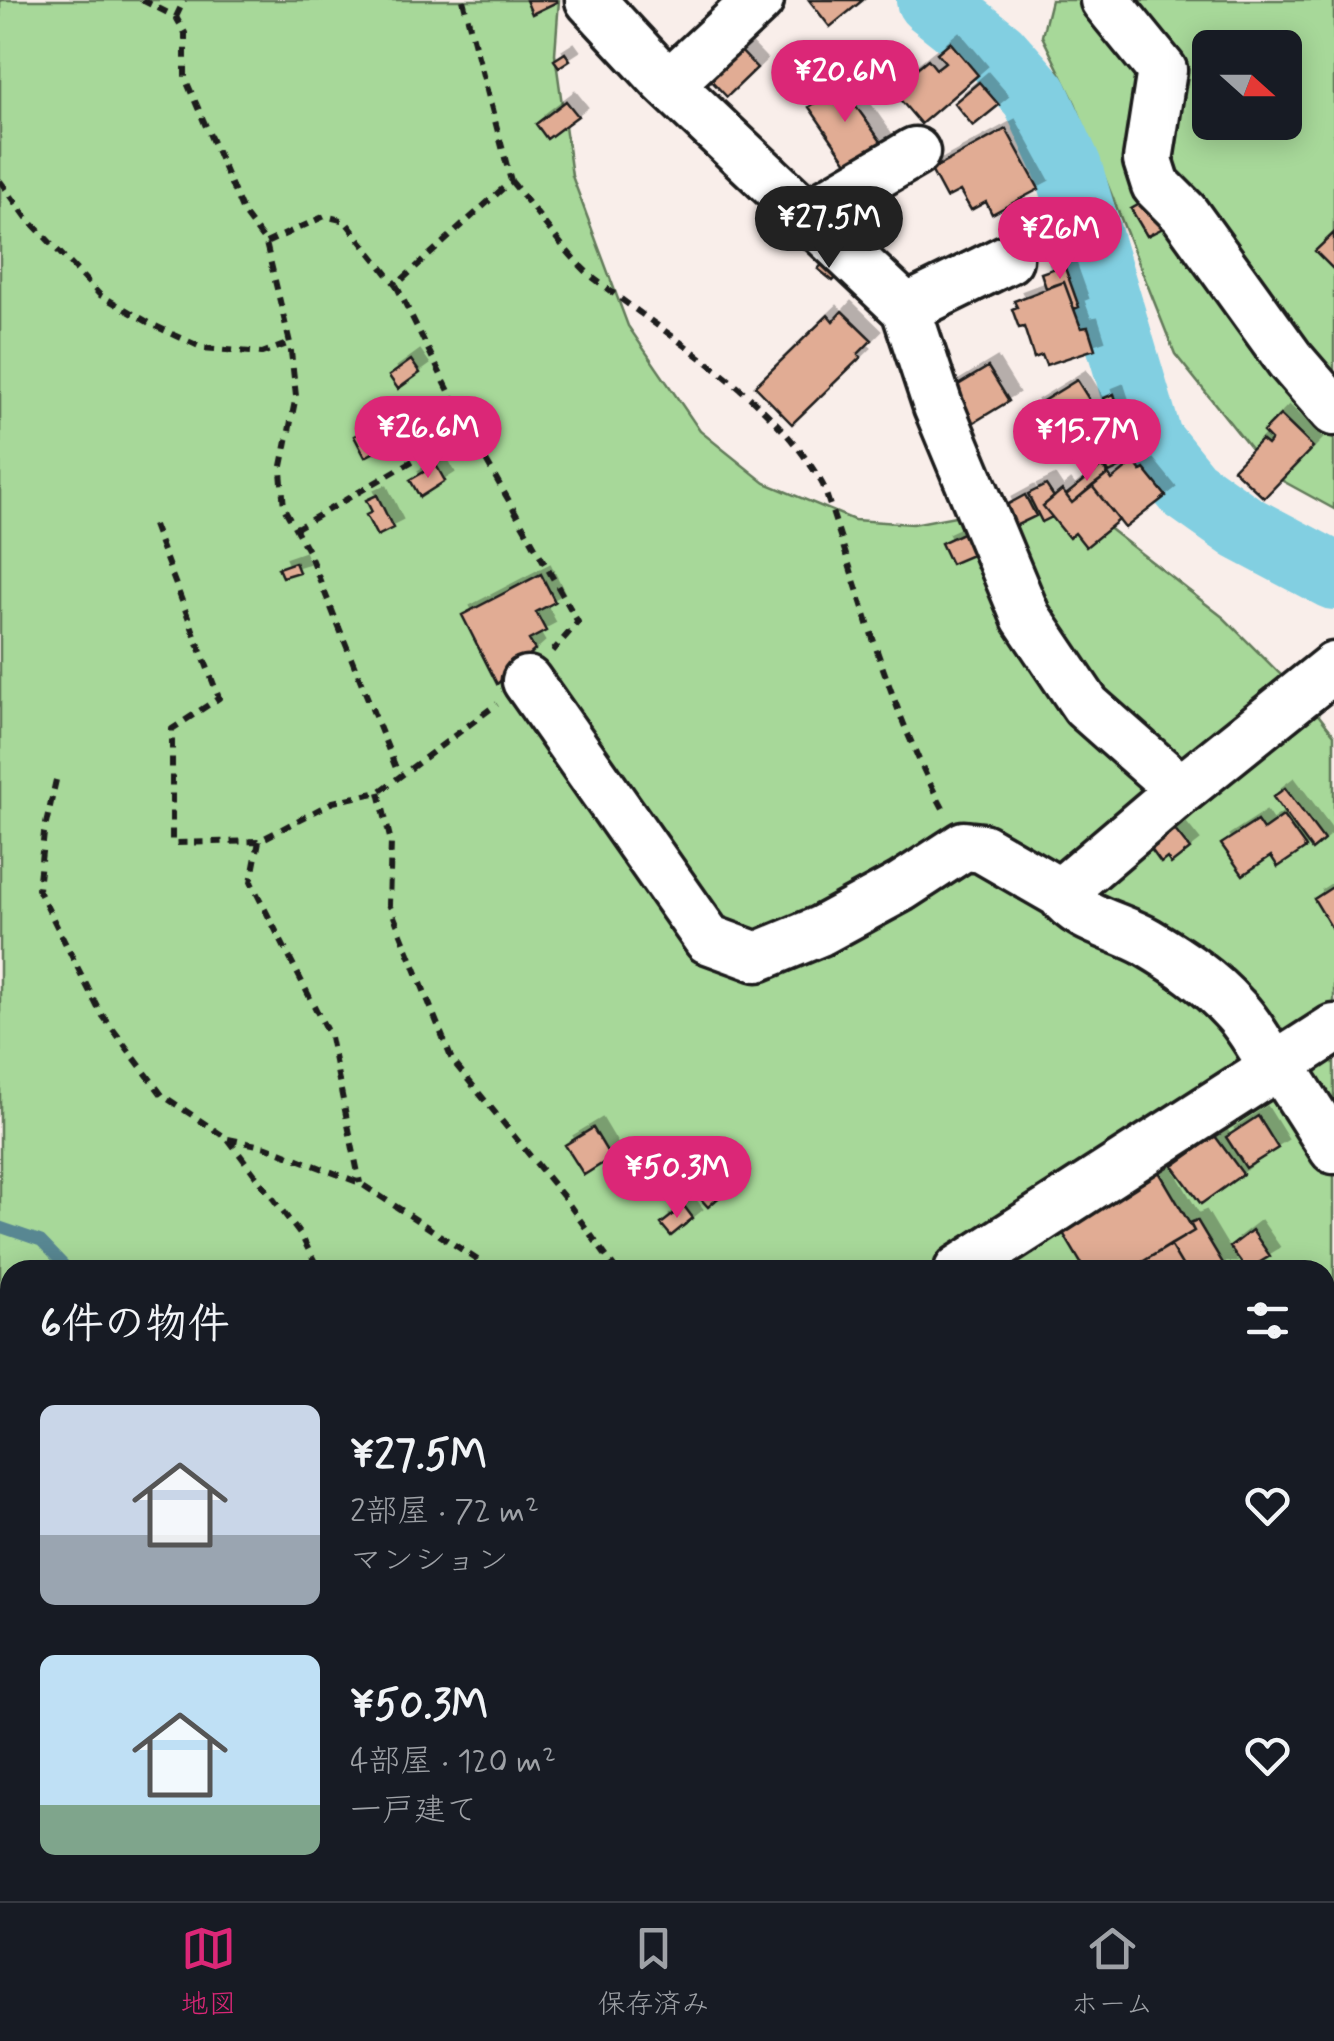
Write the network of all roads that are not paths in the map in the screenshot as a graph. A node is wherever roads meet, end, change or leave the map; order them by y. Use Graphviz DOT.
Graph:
graph roads {
  1 [pos="590,0"];
  2 [pos="759,0"];
  3 [pos="1105,0"];
  4 [pos="669,84"];
  5 [pos="914,152"];
  6 [pos="808,215"];
  7 [pos="1008,260"];
  8 [pos="906,309"];
  9 [pos="1334,411"];
  10 [pos="1334,668"];
  11 [pos="527,680"];
  12 [pos="1181,790"];
  13 [pos="1060,893"];
  14 [pos="1334,1030"];
  15 [pos="1276,1065"];
  16 [pos="1334,1149"];
  17 [pos="974,1260"];
  1 -- 4 [label="street"];
  2 -- 4 [label="street"];
  3 -- 9 [label="street"];
  4 -- 6 [label="street"];
  5 -- 6 [label="street"];
  6 -- 8 [label="street"];
  7 -- 8 [label="street"];
  8 -- 12 [label="street"];
  10 -- 12 [label="street"];
  11 -- 13 [label="street"];
  12 -- 13 [label="street"];
  13 -- 15 [label="street"];
  14 -- 15 [label="street"];
  15 -- 16 [label="street"];
  15 -- 17 [label="street"];
}
